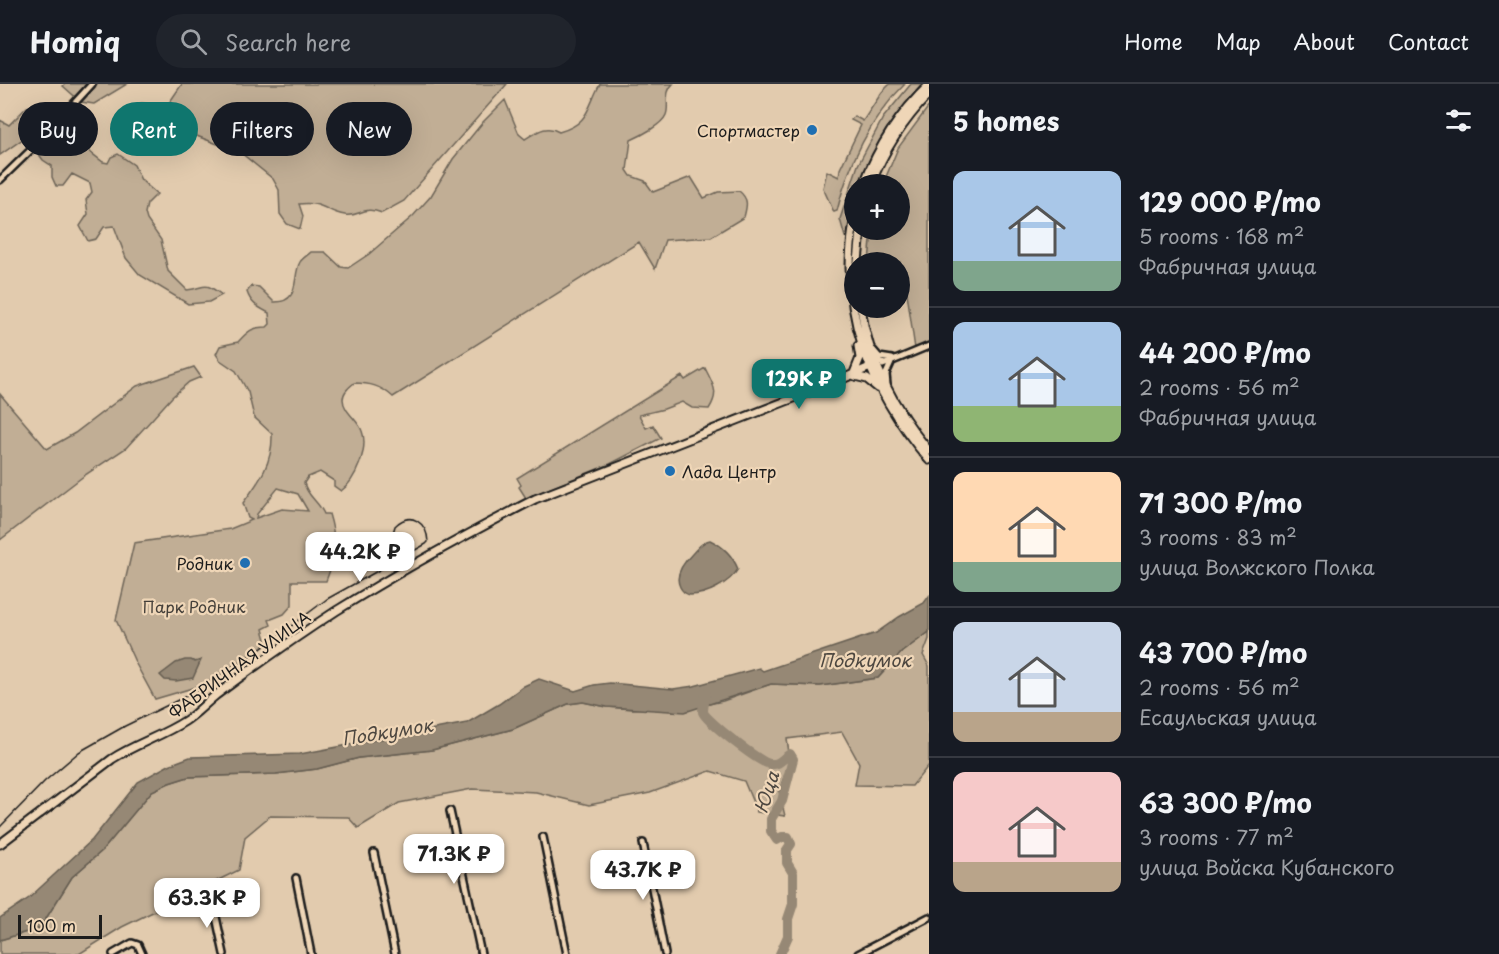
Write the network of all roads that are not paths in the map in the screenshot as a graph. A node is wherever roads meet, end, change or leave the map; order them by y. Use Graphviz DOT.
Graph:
graph roads {
  1 [pos="92,84"];
  2 [pos="929,85"];
  3 [pos="929,94"];
  4 [pos="869,174"];
  5 [pos="876,174"];
  6 [pos="0,179"];
  7 [pos="852,318"];
  8 [pos="855,318"];
  9 [pos="858,318"];
  10 [pos="864,318"];
  11 [pos="929,346"];
  12 [pos="871,348"];
  13 [pos="892,360"];
  14 [pos="874,367"];
  15 [pos="854,375"];
  16 [pos="884,389"];
  17 [pos="918,437"];
  18 [pos="929,451"];
  19 [pos="929,460"];
  20 [pos="450,811"];
  21 [pos="543,837"];
  22 [pos="643,843"];
  23 [pos="0,844"];
  24 [pos="374,853"];
  25 [pos="296,878"];
  26 [pos="212,898"];
  27 [pos="929,917"];
  28 [pos="113,954"];
  29 [pos="142,954"];
  30 [pos="224,954"];
  31 [pos="311,954"];
  32 [pos="395,954"];
  33 [pos="481,954"];
  34 [pos="567,954"];
  35 [pos="665,954"];
  36 [pos="858,954"];
  1 -- 6 [label="street"];
  2 -- 4 [label="main road"];
  3 -- 5 [label="main road"];
  7 -- 15 [label="main road"];
  8 -- 14 [label="main road"];
  9 -- 14 [label="street"];
  10 -- 12 [label="main road"];
  11 -- 13 [label="street"];
  12 -- 13 [label="street"];
  12 -- 14 [label="main road"];
  13 -- 14 [label="street"];
  13 -- 16 [label="street"];
  14 -- 15 [label="main road, ФАБРИЧНАЯ УЛИЦА"];
  14 -- 16 [label="main road"];
  14 -- 17 [label="main road"];
  15 -- 16 [label="main road"];
  15 -- 23 [label="main road, ФАБРИЧНАЯ УЛИЦА"];
  16 -- 17 [label="main road"];
  16 -- 19 [label="main road"];
  17 -- 18 [label="main road"];
  20 -- 33 [label="street"];
  21 -- 34 [label="street"];
  22 -- 35 [label="street"];
  24 -- 32 [label="street"];
  25 -- 31 [label="street"];
  26 -- 30 [label="street"];
  27 -- 36 [label="street"];
  28 -- 29 [label="street"];
}
